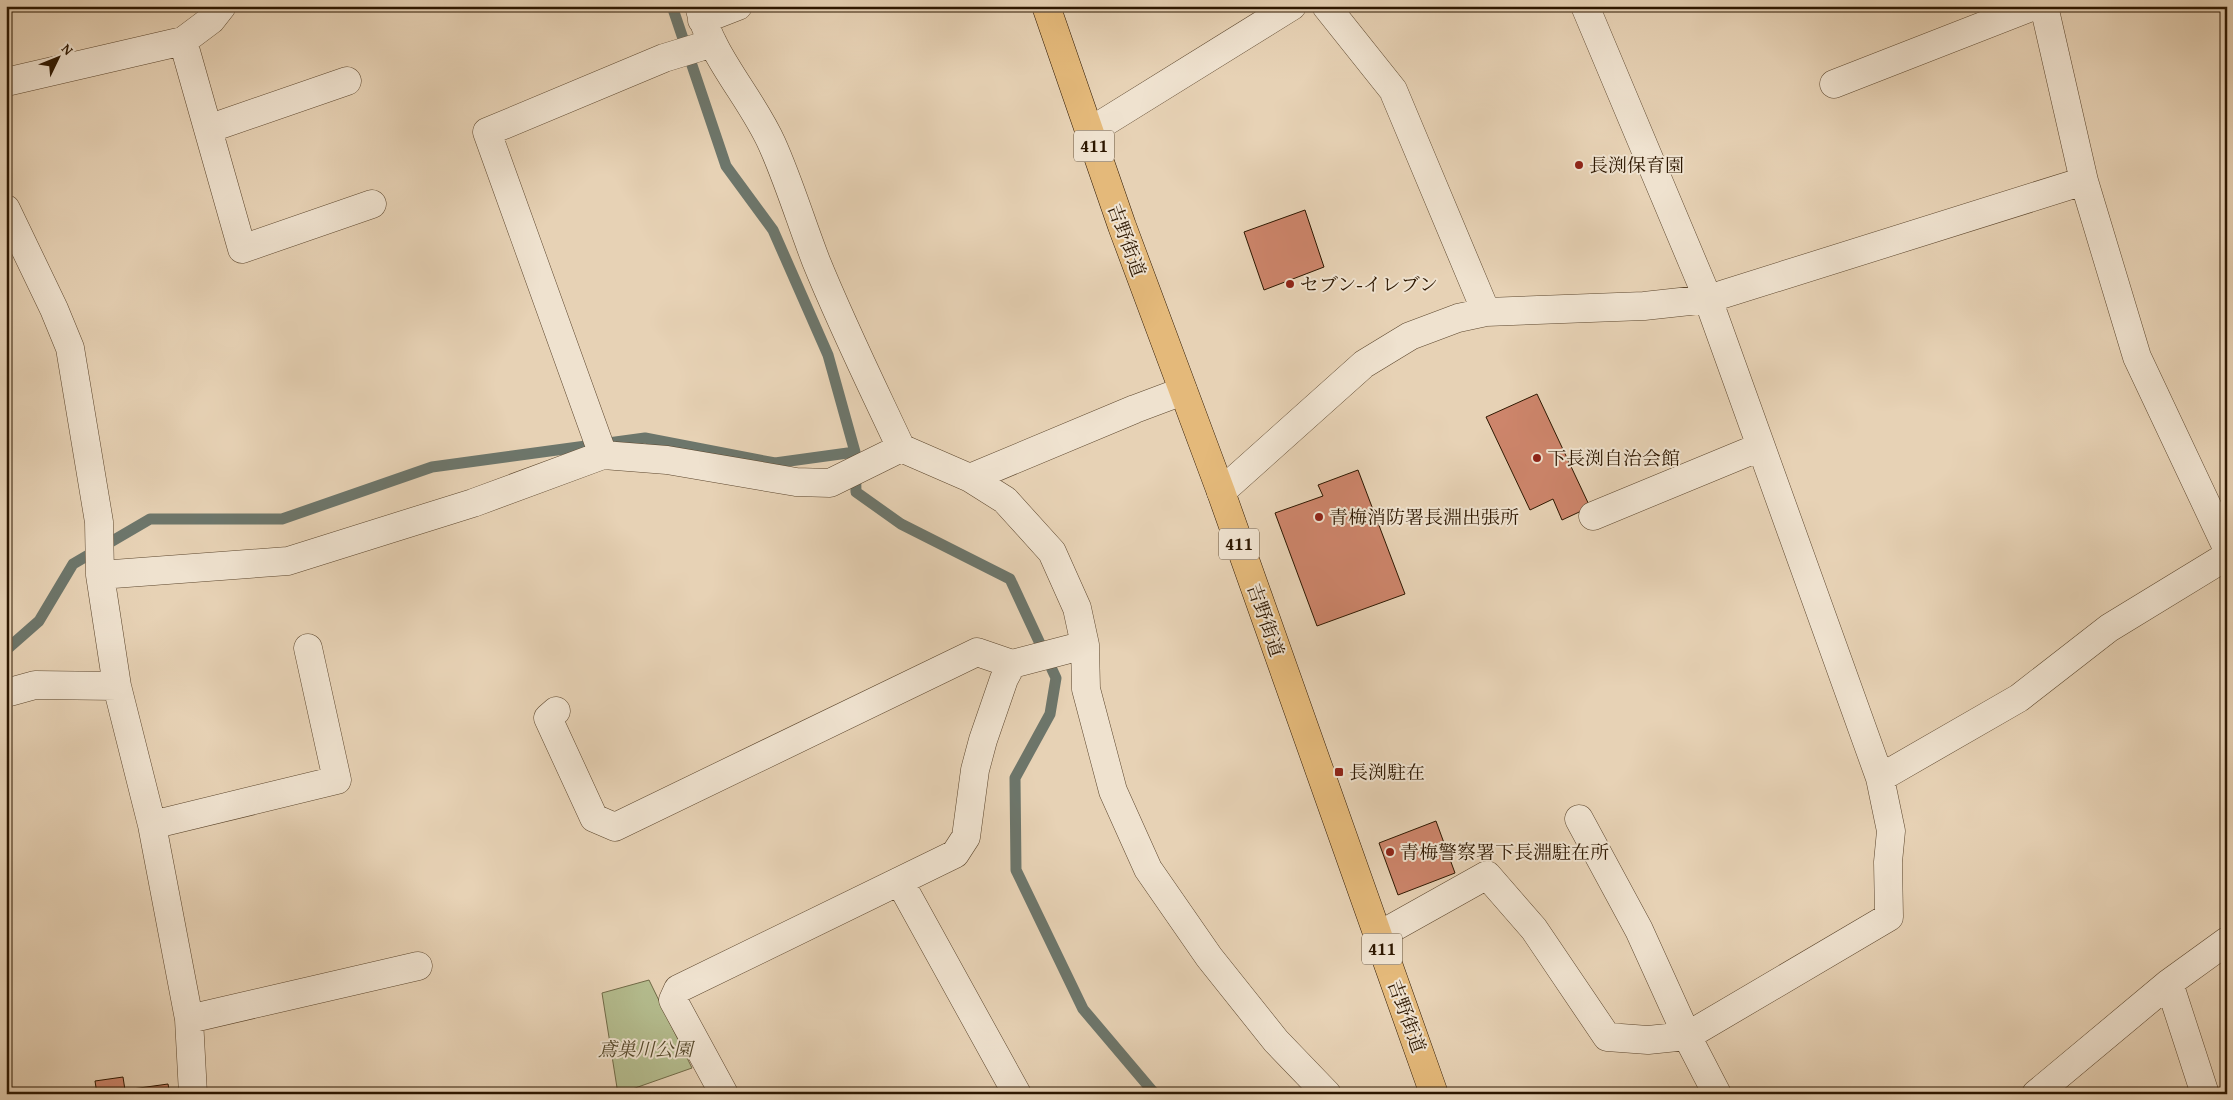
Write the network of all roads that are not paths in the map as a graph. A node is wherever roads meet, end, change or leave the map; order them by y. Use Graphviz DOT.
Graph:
graph roads {
  1 [pos="222,6"];
  2 [pos="738,6"];
  3 [pos="1046,6"];
  4 [pos="1292,6"];
  5 [pos="1326,6"];
  6 [pos="1585,6"];
  7 [pos="2034,6"];
  8 [pos="2044,6"];
  9 [pos="706,28"];
  10 [pos="183,41"];
  11 [pos="347,81"];
  12 [pos="6,82"];
  13 [pos="1834,84"];
  14 [pos="208,129"];
  15 [pos="1089,132"];
  16 [pos="2084,181"];
  17 [pos="372,204"];
  18 [pos="6,209"];
  19 [pos="1708,299"];
  20 [pos="1486,312"];
  21 [pos="1183,391"];
  22 [pos="1760,447"];
  23 [pos="603,453"];
  24 [pos="891,453"];
  25 [pos="970,478"];
  26 [pos="1221,492"];
  27 [pos="1593,516"];
  28 [pos="2227,548"];
  29 [pos="2227,556"];
  30 [pos="100,575"];
  31 [pos="1078,647"];
  32 [pos="308,648"];
  33 [pos="1018,662"];
  34 [pos="117,686"];
  35 [pos="6,693"];
  36 [pos="556,712"];
  37 [pos="1880,778"];
  38 [pos="1579,820"];
  39 [pos="152,825"];
  40 [pos="900,882"];
  41 [pos="1378,936"];
  42 [pos="2227,941"];
  43 [pos="418,966"];
  44 [pos="2169,982"];
  45 [pos="189,1019"];
  46 [pos="1687,1036"];
  47 [pos="193,1094"];
  48 [pos="724,1094"];
  49 [pos="1017,1094"];
  50 [pos="1327,1094"];
  51 [pos="1434,1094"];
  52 [pos="1717,1094"];
  53 [pos="2036,1094"];
  54 [pos="2205,1094"];
  1 -- 10 [label="street"];
  2 -- 9 [label="street"];
  3 -- 15 [label="highway, 吉野街道 / 411"];
  4 -- 15 [label="street"];
  5 -- 20 [label="street"];
  6 -- 19 [label="street"];
  7 -- 13 [label="street"];
  8 -- 16 [label="street"];
  9 -- 23 [label="street"];
  9 -- 24 [label="street"];
  10 -- 12 [label="street"];
  10 -- 14 [label="street"];
  11 -- 14 [label="street"];
  14 -- 17 [label="street"];
  15 -- 21 [label="highway, 吉野街道 / 411"];
  16 -- 19 [label="street"];
  16 -- 28 [label="street"];
  18 -- 30 [label="street"];
  19 -- 20 [label="street"];
  19 -- 22 [label="street"];
  20 -- 26 [label="street"];
  21 -- 25 [label="street"];
  21 -- 26 [label="highway, 吉野街道 / 411"];
  22 -- 27 [label="street"];
  22 -- 37 [label="street"];
  23 -- 24 [label="street"];
  23 -- 30 [label="street"];
  24 -- 25 [label="street"];
  25 -- 31 [label="street"];
  26 -- 41 [label="highway, 吉野街道 / 411"];
  29 -- 37 [label="street"];
  30 -- 34 [label="street"];
  31 -- 33 [label="street"];
  31 -- 50 [label="street"];
  32 -- 39 [label="street"];
  33 -- 36 [label="street"];
  33 -- 40 [label="street"];
  34 -- 35 [label="street"];
  34 -- 39 [label="street"];
  37 -- 46 [label="street"];
  38 -- 46 [label="street"];
  39 -- 45 [label="street"];
  40 -- 48 [label="street"];
  40 -- 49 [label="street"];
  41 -- 46 [label="street"];
  41 -- 51 [label="highway, 吉野街道 / 411"];
  42 -- 44 [label="street"];
  43 -- 45 [label="street"];
  44 -- 53 [label="street"];
  44 -- 54 [label="street"];
  45 -- 47 [label="street"];
  46 -- 52 [label="street"];
}
